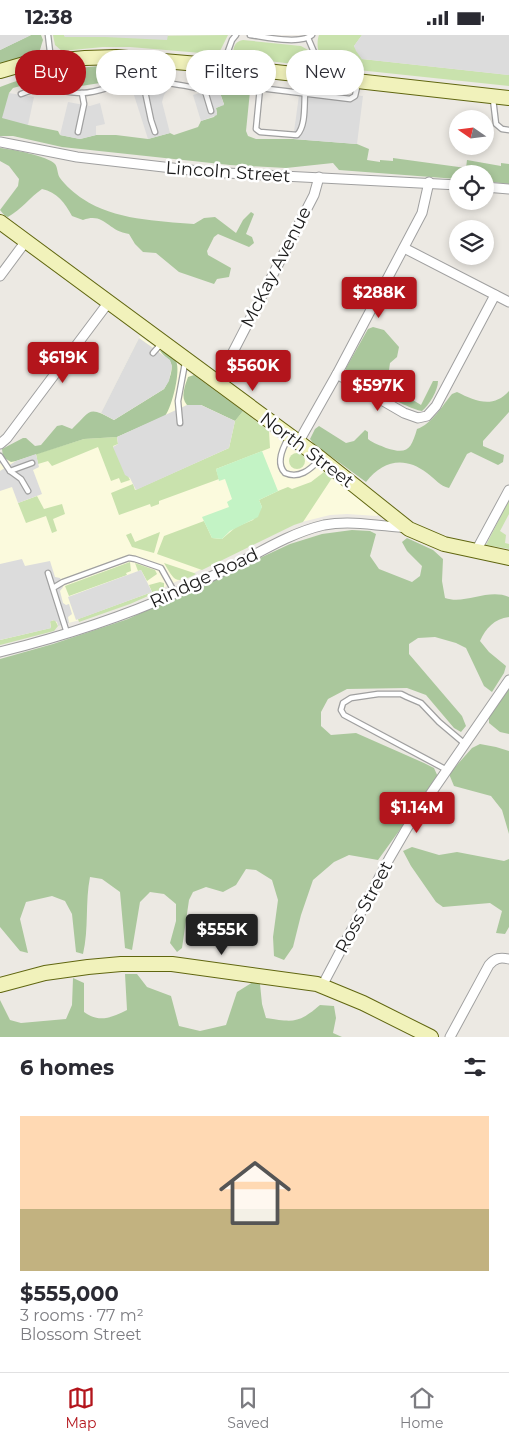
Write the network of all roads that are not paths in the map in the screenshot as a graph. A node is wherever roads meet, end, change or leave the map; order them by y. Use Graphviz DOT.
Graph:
graph roads {
  1 [pos="48,35"];
  2 [pos="236,35"];
  3 [pos="250,35"];
  4 [pos="310,36"];
  5 [pos="50,50"];
  6 [pos="228,50"];
  7 [pos="314,50"];
  8 [pos="86,58"];
  9 [pos="186,63"];
  10 [pos="15,67"];
  11 [pos="0,71"];
  12 [pos="15,76"];
  13 [pos="0,81"];
  14 [pos="364,82"];
  15 [pos="82,95"];
  16 [pos="145,95"];
  17 [pos="207,95"];
  18 [pos="259,95"];
  19 [pos="305,95"];
  20 [pos="320,95"];
  21 [pos="355,95"];
  22 [pos="492,96"];
  23 [pos="509,98"];
  24 [pos="211,111"];
  25 [pos="509,130"];
  26 [pos="78,132"];
  27 [pos="155,132"];
  28 [pos="0,142"];
  29 [pos="319,177"];
  30 [pos="429,183"];
  31 [pos="449,184"];
  32 [pos="494,188"];
  33 [pos="509,189"];
  34 [pos="0,222"];
  35 [pos="26,241"];
  36 [pos="404,248"];
  37 [pos="0,276"];
  38 [pos="495,295"];
  39 [pos="509,302"];
  40 [pos="108,303"];
  41 [pos="186,360"];
  42 [pos="337,374"];
  43 [pos="217,383"];
  44 [pos="180,423"];
  45 [pos="294,439"];
  46 [pos="0,444"];
  47 [pos="0,456"];
  48 [pos="320,459"];
  49 [pos="32,463"];
  50 [pos="10,471"];
  51 [pos="509,490"];
  52 [pos="28,491"];
  53 [pos="409,529"];
  54 [pos="476,551"];
  55 [pos="509,558"];
  56 [pos="48,573"];
  57 [pos="53,588"];
  58 [pos="175,593"];
  59 [pos="67,633"];
  60 [pos="0,652"];
  61 [pos="509,680"];
  62 [pos="465,744"];
  63 [pos="447,770"];
  64 [pos="509,959"];
  65 [pos="0,985"];
  66 [pos="322,985"];
  67 [pos="431,1037"];
  68 [pos="450,1037"];
  1 -- 5 [label="lane"];
  2 -- 6 [label="lane"];
  3 -- 4 [label="lane"];
  4 -- 7 [label="lane"];
  8 -- 9 [label="street"];
  10 -- 11 [label="street"];
  12 -- 13 [label="street"];
  14 -- 22 [label="street"];
  15 -- 26 [label="lane"];
  16 -- 27 [label="lane"];
  17 -- 24 [label="lane"];
  18 -- 19 [label="lane"];
  20 -- 21 [label="lane"];
  22 -- 23 [label="street"];
  22 -- 25 [label="lane"];
  28 -- 29 [label="street, Lincoln Street"];
  29 -- 30 [label="street, Lincoln Street"];
  29 -- 43 [label="street, McKay Avenue"];
  30 -- 31 [label="street, Lincoln Street"];
  30 -- 36 [label="street"];
  32 -- 33 [label="street"];
  34 -- 35 [label="street, North Street"];
  35 -- 37 [label="street"];
  35 -- 40 [label="street, North Street"];
  36 -- 38 [label="street"];
  36 -- 42 [label="street"];
  38 -- 39 [label="street"];
  38 -- 42 [label="street"];
  40 -- 41 [label="street, North Street"];
  40 -- 46 [label="street"];
  41 -- 43 [label="street, North Street"];
  41 -- 44 [label="lane"];
  42 -- 45 [label="street"];
  43 -- 45 [label="street, North Street"];
  45 -- 48 [label="street, North Street"];
  45 -- 48 [label="lane"];
  47 -- 50 [label="lane"];
  48 -- 53 [label="street, North Street"];
  49 -- 50 [label="lane"];
  50 -- 52 [label="lane"];
  51 -- 54 [label="street"];
  53 -- 54 [label="street, North Street"];
  53 -- 58 [label="street, Rindge Road"];
  54 -- 55 [label="street, North Street"];
  56 -- 57 [label="lane"];
  57 -- 58 [label="lane"];
  57 -- 59 [label="lane"];
  58 -- 59 [label="street, Rindge Road"];
  59 -- 60 [label="street, Rindge Road"];
  61 -- 62 [label="street, Ross Street"];
  62 -- 63 [label="street, Ross Street"];
  62 -- 63 [label="lane"];
  63 -- 66 [label="street, Ross Street"];
  64 -- 68 [label="street"];
  65 -- 66 [label="street"];
  66 -- 67 [label="street"];
}
